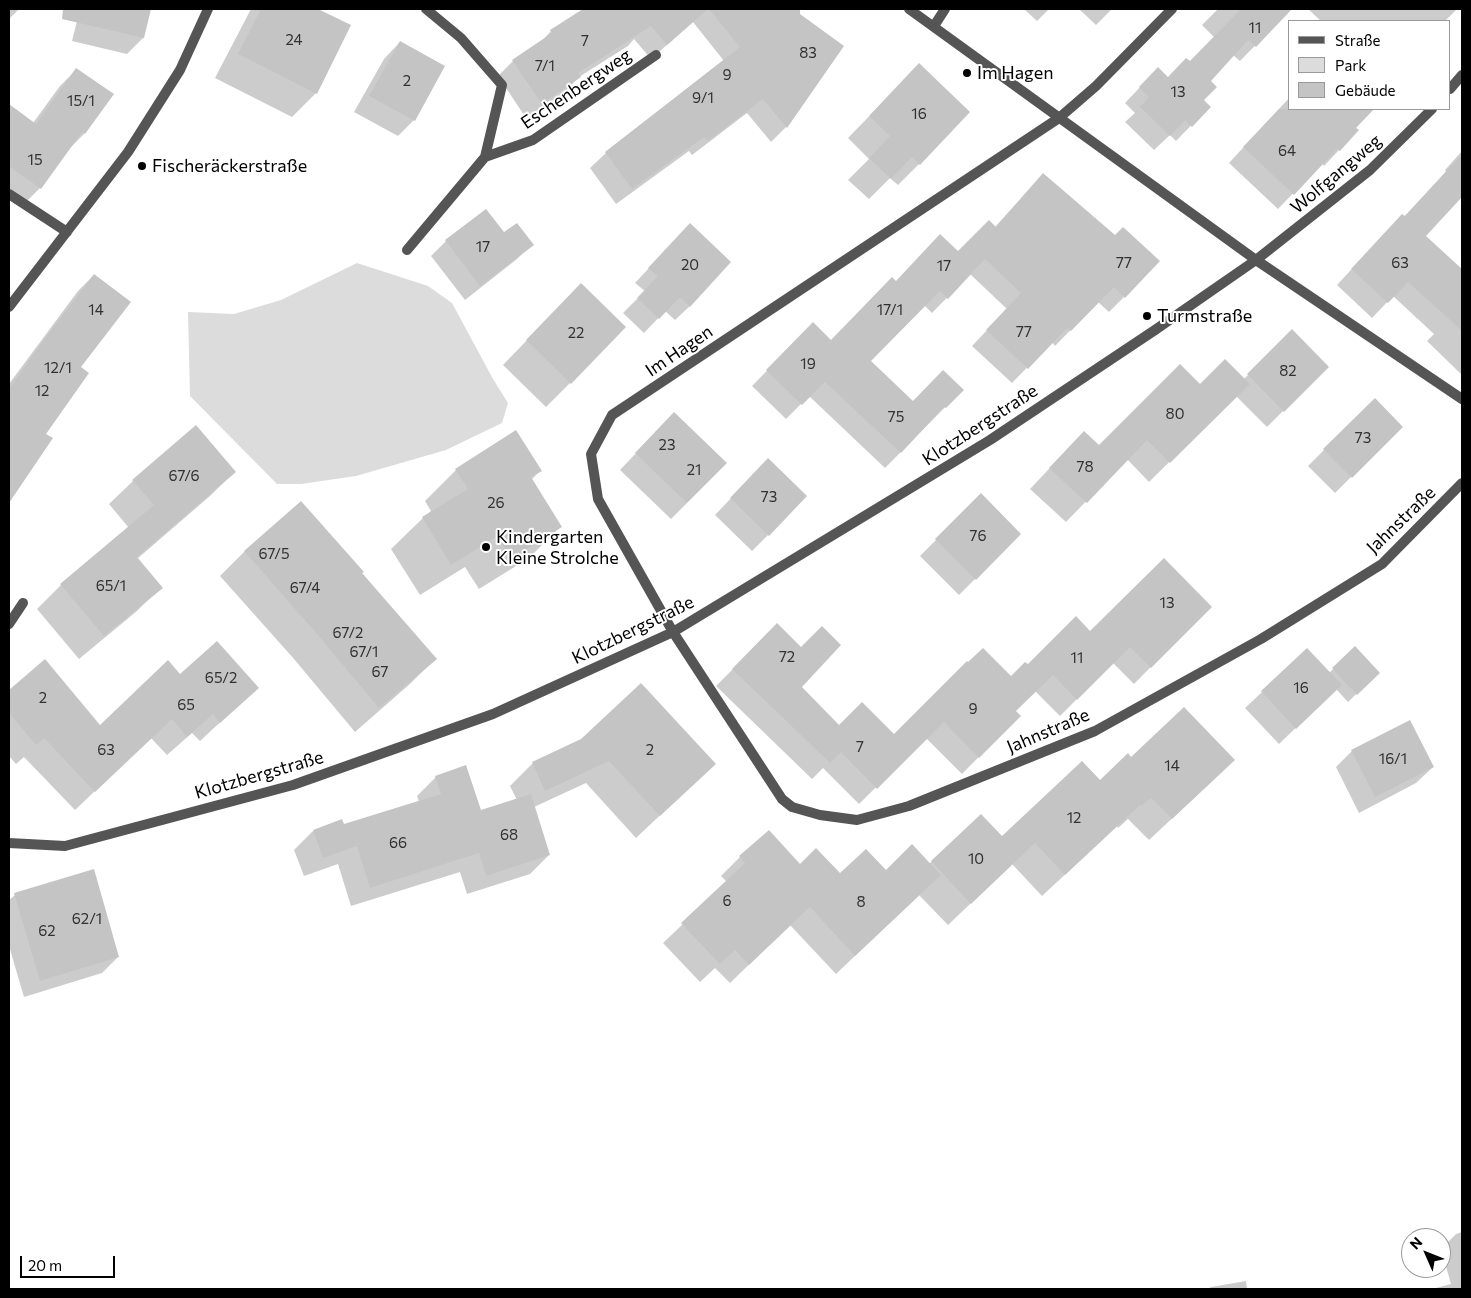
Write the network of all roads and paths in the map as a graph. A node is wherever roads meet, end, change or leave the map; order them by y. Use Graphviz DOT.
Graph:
graph roads {
  1 [pos="208,9"];
  2 [pos="426,9"];
  3 [pos="909,9"];
  4 [pos="945,9"];
  5 [pos="1172,9"];
  6 [pos="934,26"];
  7 [pos="656,55"];
  8 [pos="1462,75"];
  9 [pos="1451,88"];
  10 [pos="1431,110"];
  11 [pos="1059,118"];
  12 [pos="485,157"];
  13 [pos="9,194"];
  14 [pos="67,232"];
  15 [pos="407,250"];
  16 [pos="1256,260"];
  17 [pos="9,307"];
  18 [pos="1462,398"];
  19 [pos="1462,483"];
  20 [pos="22,603"];
  21 [pos="9,624"];
  22 [pos="673,632"];
  23 [pos="9,843"];
  1 -- 14 [label="street"];
  2 -- 12 [label="street, Eschenbergweg"];
  3 -- 6 [label="street"];
  4 -- 6 [label="street"];
  5 -- 11 [label="street, Im Hagen"];
  6 -- 11 [label="street"];
  7 -- 12 [label="street, Eschenbergweg"];
  8 -- 9 [label="street"];
  10 -- 16 [label="street, Wolfgangweg"];
  11 -- 16 [label="street"];
  11 -- 22 [label="street, Im Hagen"];
  12 -- 15 [label="street, Eschenbergweg"];
  13 -- 14 [label="street"];
  14 -- 17 [label="street"];
  16 -- 18 [label="street"];
  16 -- 22 [label="street, Klotzbergstraße"];
  19 -- 22 [label="street, Jahnstraße"];
  20 -- 21 [label="street"];
  22 -- 23 [label="street, Klotzbergstraße"];
}
